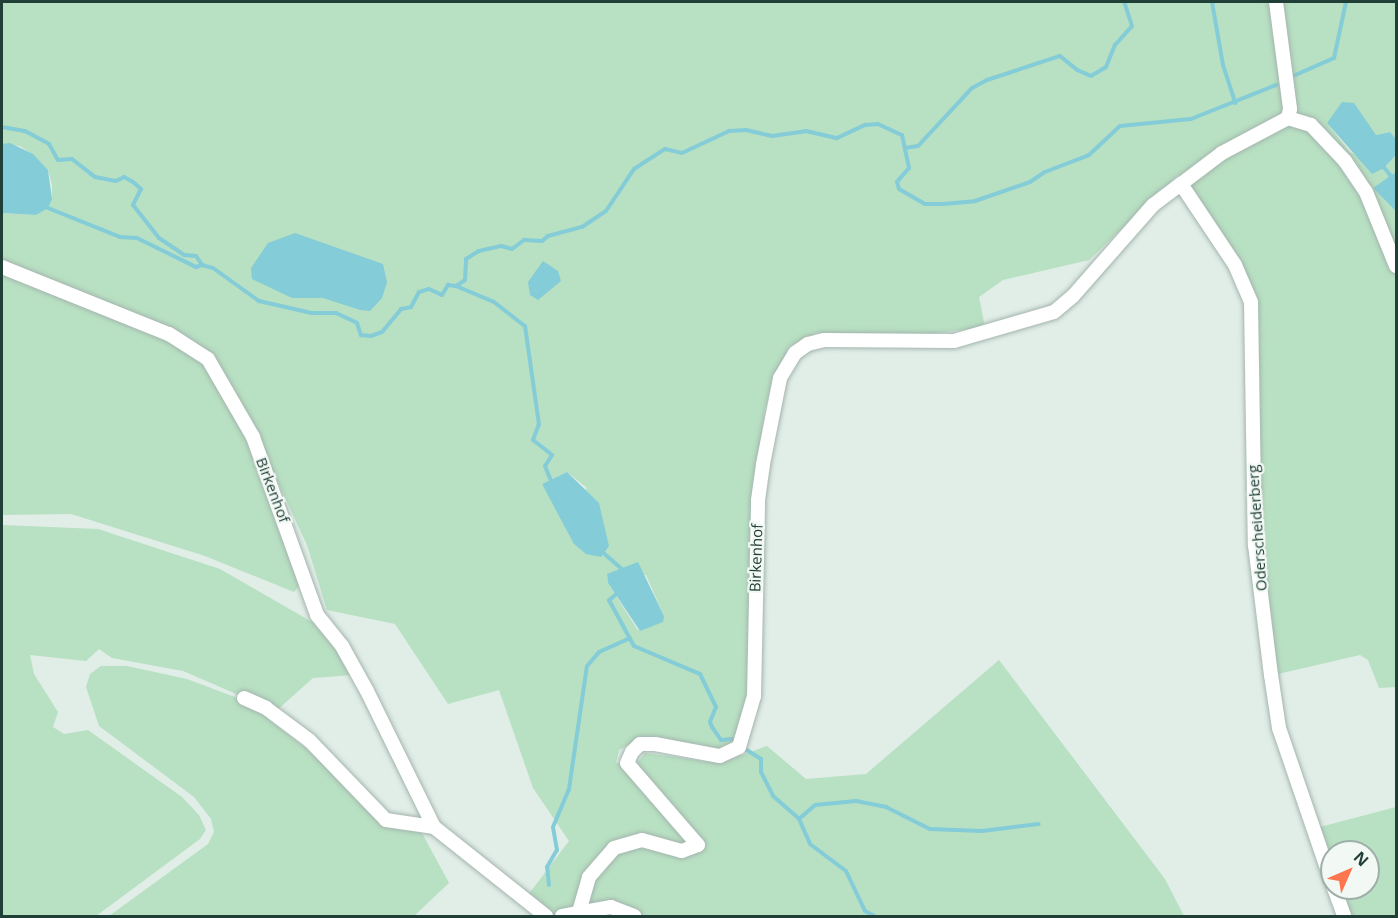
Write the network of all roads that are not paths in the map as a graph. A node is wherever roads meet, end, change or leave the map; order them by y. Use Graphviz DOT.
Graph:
graph roads {
  1 [pos="1276,2"];
  2 [pos="1288,118"];
  3 [pos="1181,184"];
  4 [pos="1396,266"];
  5 [pos="2,267"];
  6 [pos="244,698"];
  7 [pos="434,827"];
  8 [pos="1320,848"];
  9 [pos="1338,900"];
  10 [pos="579,912"];
  11 [pos="546,916"];
  12 [pos="562,916"];
  13 [pos="634,916"];
  14 [pos="1344,916"];
  1 -- 2 [label="street"];
  2 -- 3 [label="street"];
  2 -- 4 [label="street"];
  3 -- 8 [label="street, Oderscheiderberg"];
  3 -- 10 [label="street, Birkenhof"];
  5 -- 7 [label="street, Birkenhof"];
  6 -- 7 [label="street"];
  7 -- 11 [label="street, Birkenhof"];
  9 -- 14 [label="street"];
  10 -- 12 [label="street"];
  10 -- 13 [label="street"];
}
